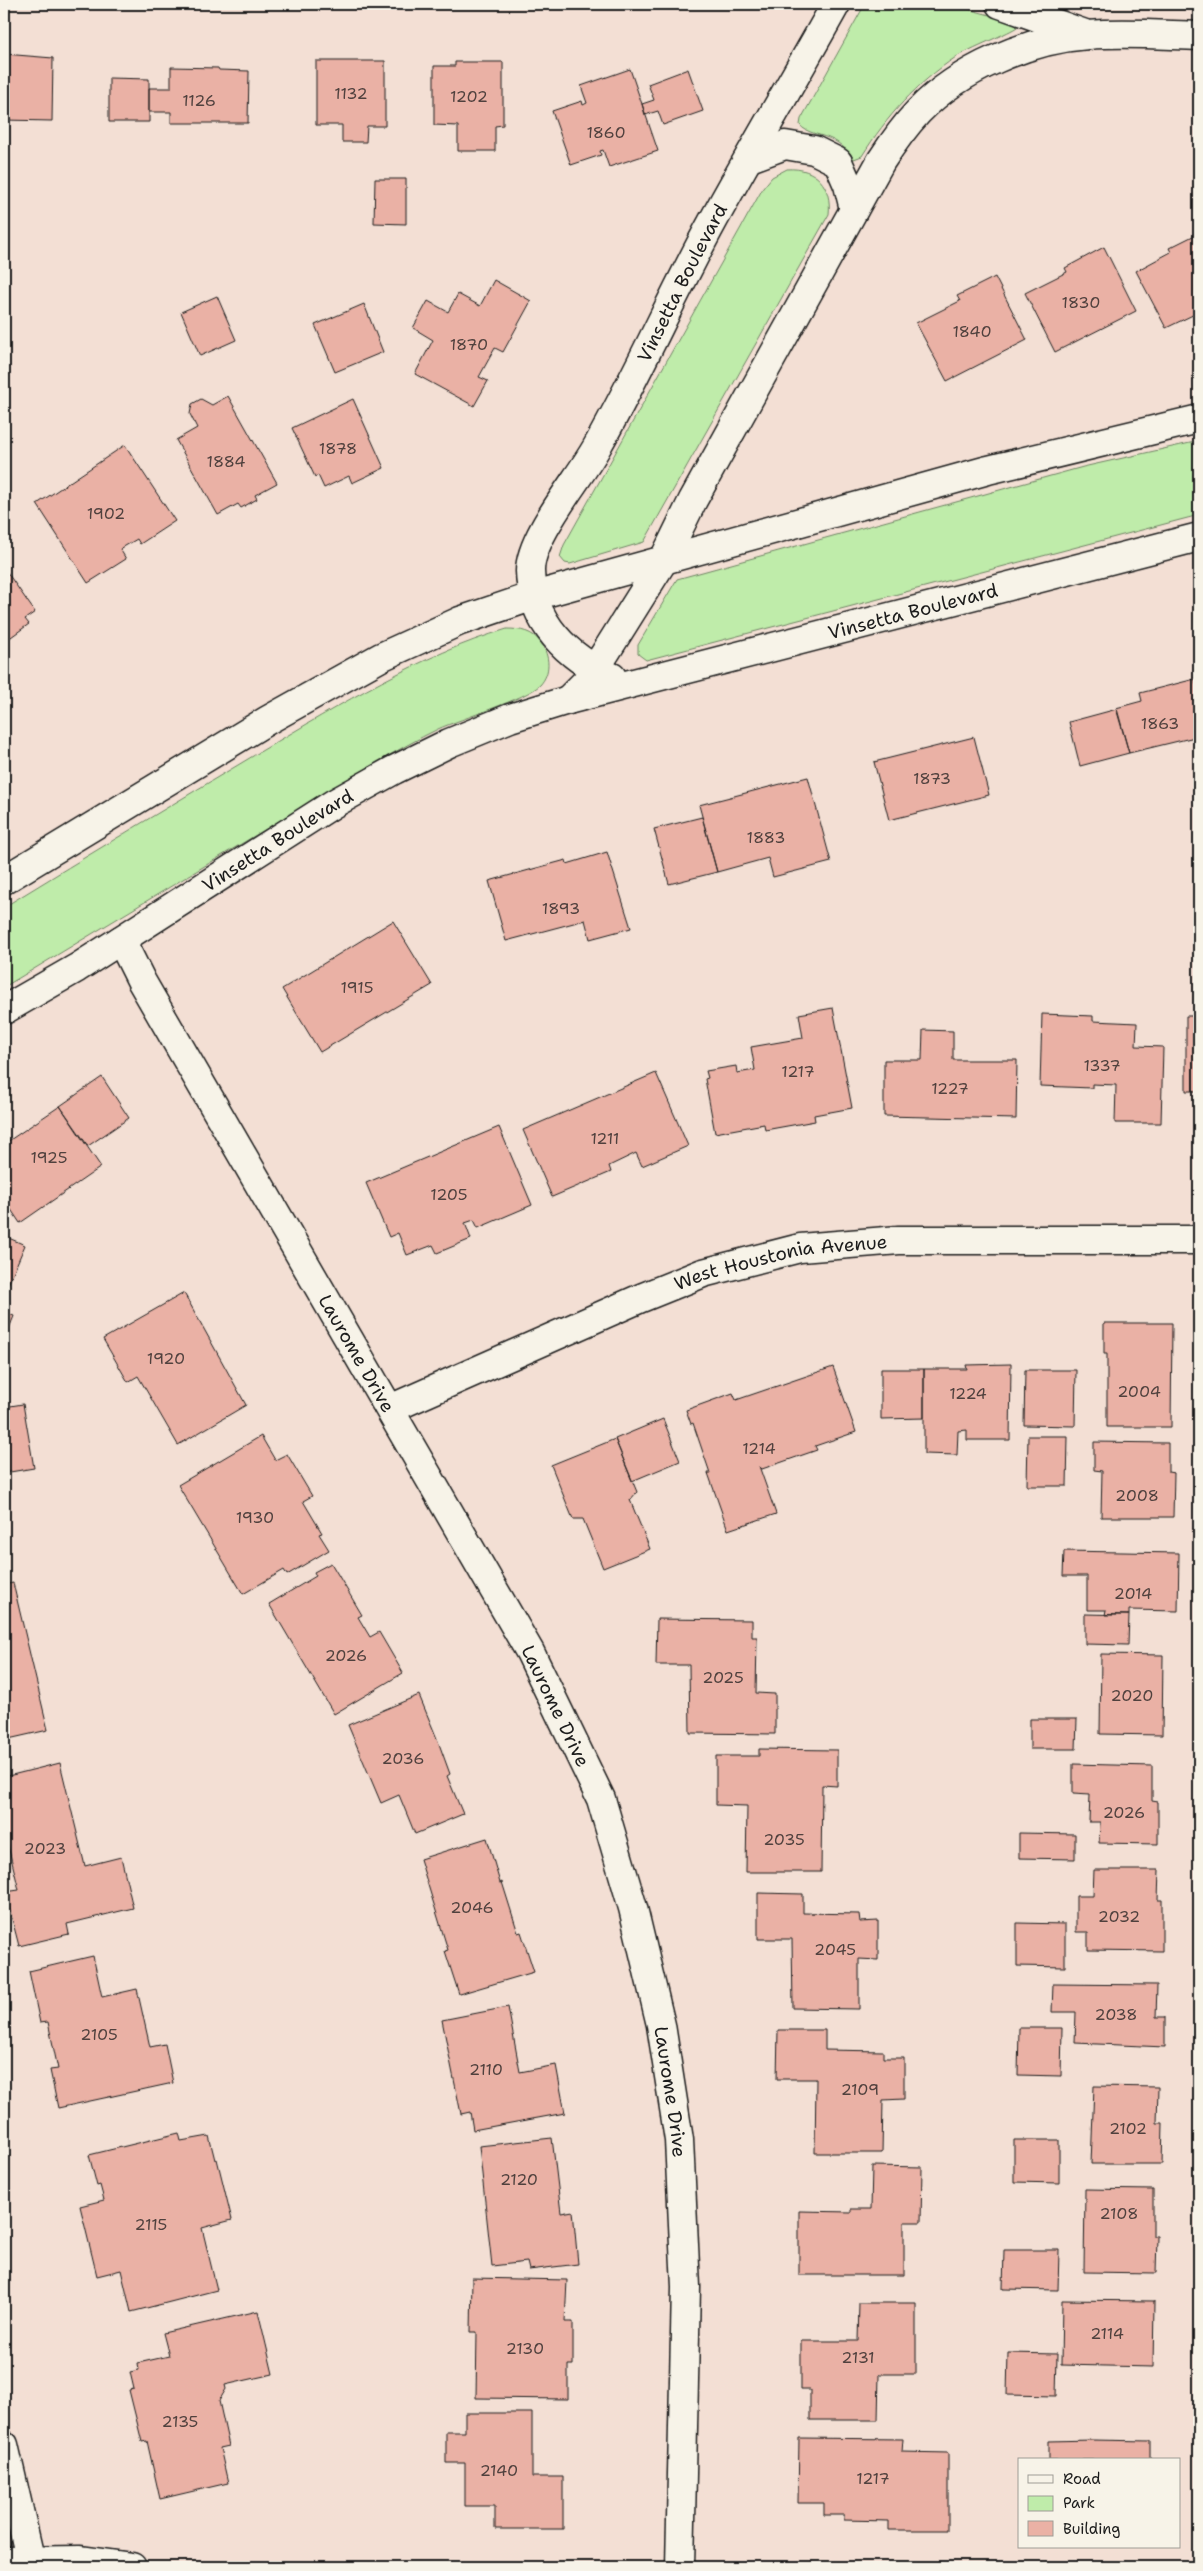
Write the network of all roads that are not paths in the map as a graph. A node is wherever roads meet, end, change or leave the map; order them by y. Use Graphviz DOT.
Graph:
graph roads {
  1 [pos="836,4"];
  2 [pos="1000,4"];
  3 [pos="1088,35"];
  4 [pos="1199,36"];
  5 [pos="750,158"];
  6 [pos="854,209"];
  7 [pos="1199,419"];
  8 [pos="1199,537"];
  9 [pos="663,561"];
  10 [pos="534,596"];
  11 [pos="595,670"];
  12 [pos="628,684"];
  13 [pos="568,700"];
  14 [pos="4,880"];
  15 [pos="121,940"];
  16 [pos="4,1010"];
  17 [pos="1199,1240"];
  18 [pos="390,1409"];
  19 [pos="4,2445"];
  20 [pos="4,2561"];
  21 [pos="31,2564"];
  22 [pos="132,2567"];
  23 [pos="680,2567"];
  1 -- 5 [label="street, Vinsetta Boulevard"];
  2 -- 3 [label="street, Vinsetta Boulevard"];
  3 -- 4 [label="street, Vinsetta Boulevard"];
  3 -- 6 [label="street, Vinsetta Boulevard"];
  5 -- 6 [label="street"];
  5 -- 10 [label="street, Vinsetta Boulevard"];
  6 -- 9 [label="street, Vinsetta Boulevard"];
  7 -- 9 [label="street"];
  8 -- 12 [label="street, Vinsetta Boulevard"];
  9 -- 10 [label="street"];
  9 -- 11 [label="street, Vinsetta Boulevard"];
  10 -- 11 [label="street, Vinsetta Boulevard"];
  10 -- 14 [label="street"];
  11 -- 12 [label="street, Vinsetta Boulevard"];
  11 -- 13 [label="street, Vinsetta Boulevard"];
  12 -- 13 [label="street, Vinsetta Boulevard"];
  13 -- 15 [label="street, Vinsetta Boulevard"];
  15 -- 16 [label="street, Vinsetta Boulevard"];
  15 -- 18 [label="street, Laurome Drive"];
  17 -- 18 [label="street, West Houstonia Avenue"];
  18 -- 23 [label="street, Laurome Drive"];
  19 -- 21 [label="street"];
  20 -- 21 [label="street"];
  21 -- 22 [label="street"];
}
